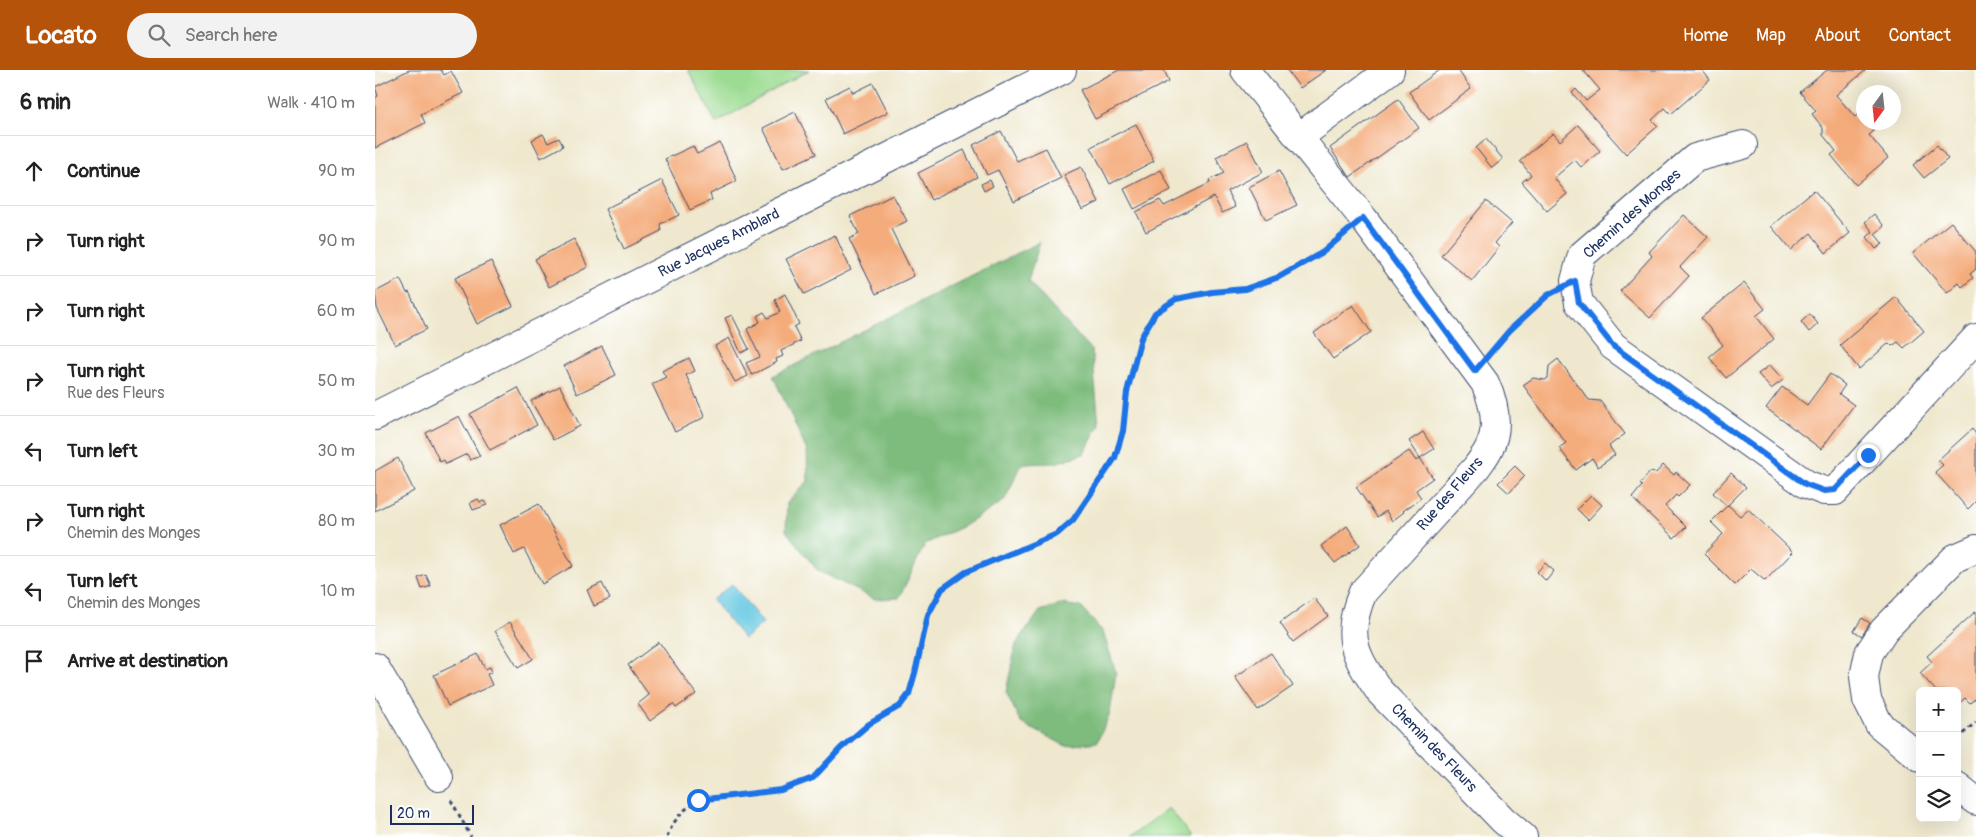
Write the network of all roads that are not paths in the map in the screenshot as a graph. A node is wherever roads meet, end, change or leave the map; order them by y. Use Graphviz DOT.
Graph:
graph roads {
  1 [pos="1063,70"];
  2 [pos="1245,70"];
  3 [pos="1390,70"];
  4 [pos="1299,137"];
  5 [pos="1743,145"];
  6 [pos="1976,338"];
  7 [pos="375,416"];
  8 [pos="1976,549"];
  9 [pos="1356,652"];
  10 [pos="375,667"];
  11 [pos="1916,755"];
  12 [pos="439,777"];
  13 [pos="1961,789"];
  14 [pos="1976,801"];
  15 [pos="1523,837"];
  1 -- 7 [label="street, Rue Jacques Amblard"];
  2 -- 4 [label="street, Rue des Fleurs"];
  3 -- 4 [label="street"];
  4 -- 9 [label="street, Rue des Fleurs"];
  5 -- 6 [label="street, Chemin des Monges"];
  8 -- 11 [label="street"];
  9 -- 15 [label="street, Chemin des Fleurs"];
  10 -- 12 [label="street"];
  13 -- 14 [label="street"];
}
